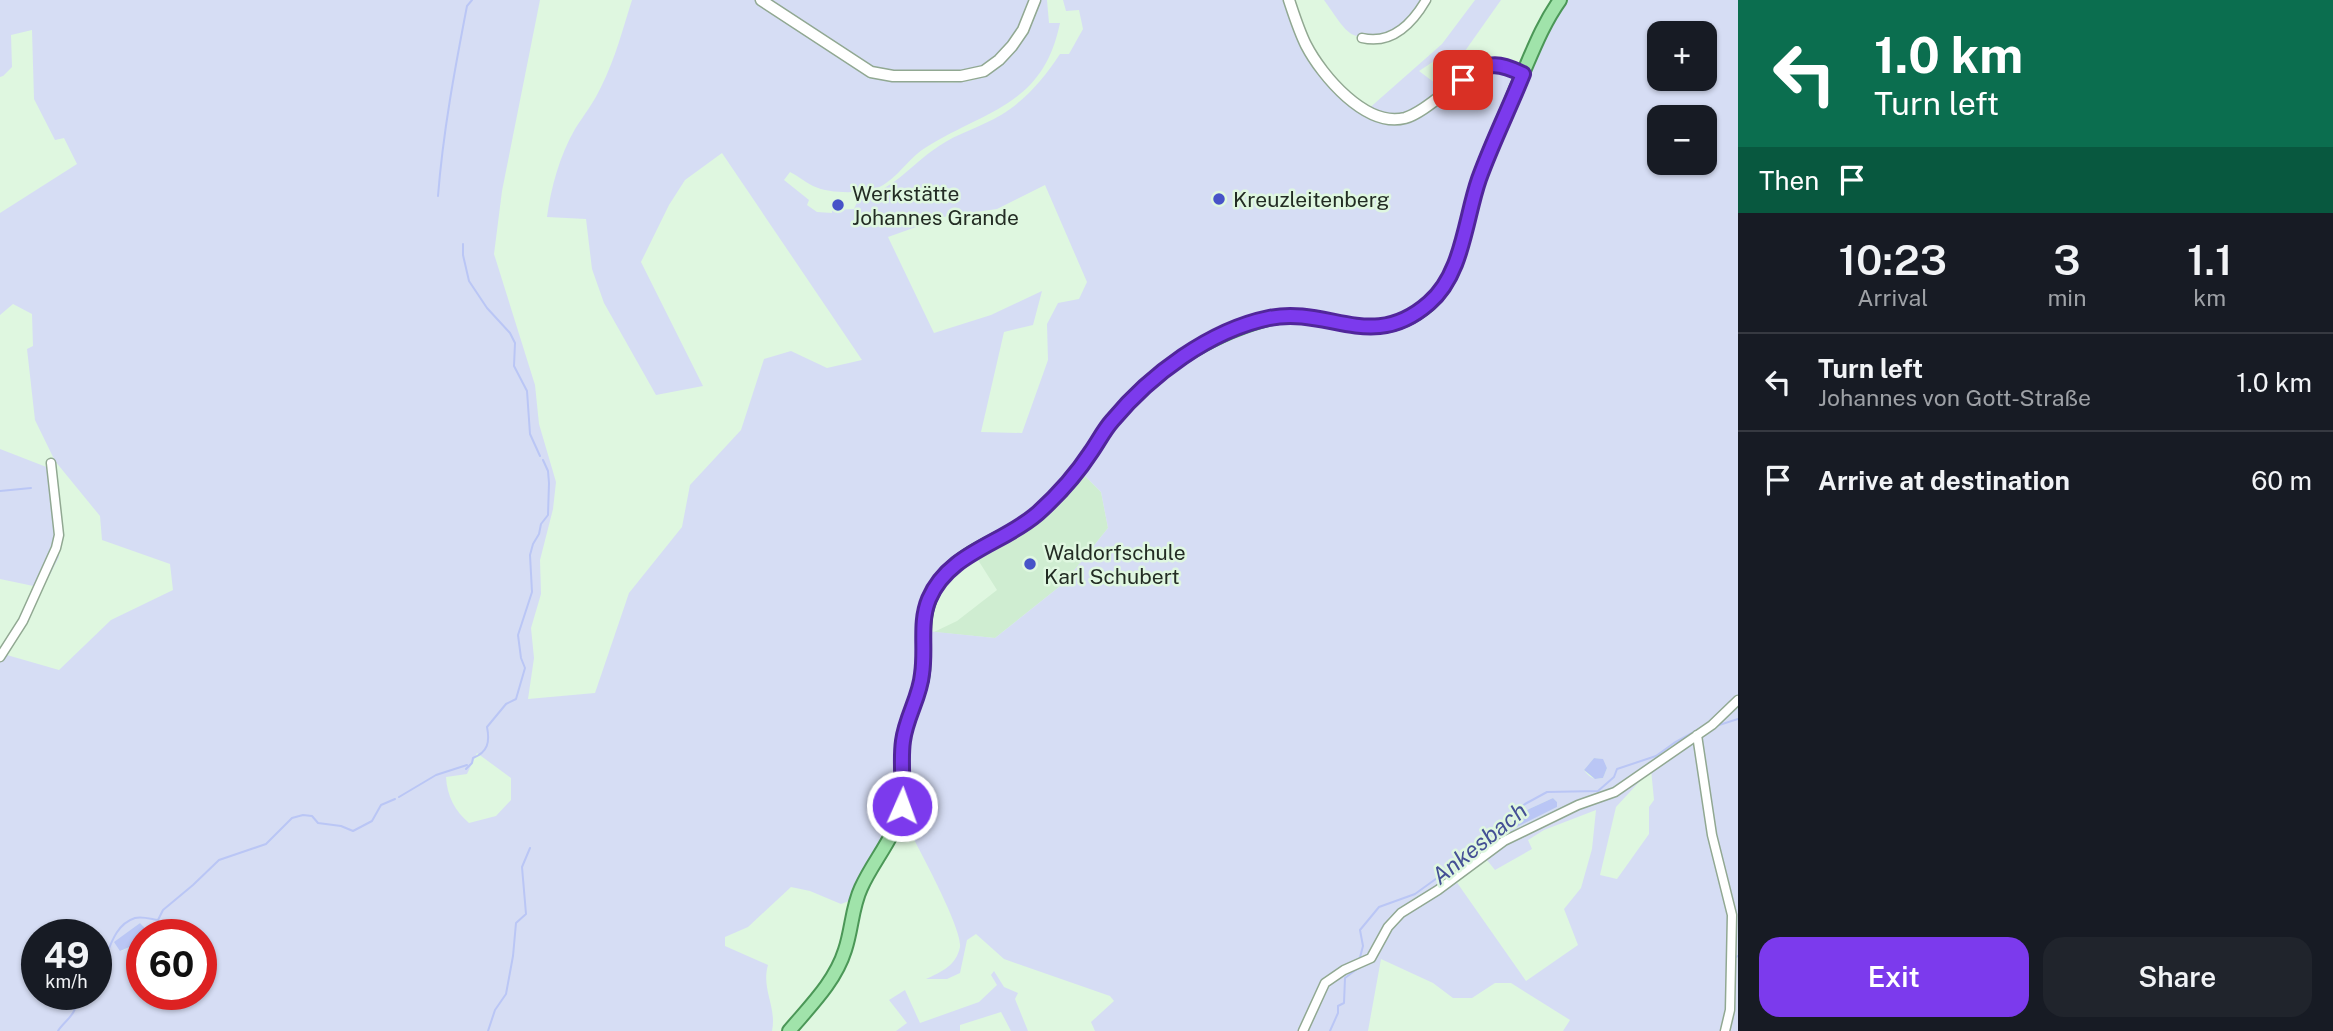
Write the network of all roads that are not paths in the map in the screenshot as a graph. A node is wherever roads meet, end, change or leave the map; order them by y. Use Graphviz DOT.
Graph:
graph roads {
  1 [pos="761,0"];
  2 [pos="1035,0"];
  3 [pos="1289,0"];
  4 [pos="1426,0"];
  5 [pos="1560,0"];
  6 [pos="1362,38"];
  7 [pos="1523,74"];
  8 [pos="51,463"];
  9 [pos="0,657"];
  10 [pos="1738,700"];
  11 [pos="1698,735"];
  12 [pos="789,1031"];
  13 [pos="1303,1031"];
  14 [pos="1725,1031"];
  1 -- 2 [label="street"];
  3 -- 7 [label="street"];
  4 -- 6 [label="street"];
  5 -- 7 [label="main road"];
  7 -- 12 [label="main road"];
  8 -- 9 [label="street"];
  10 -- 11 [label="street"];
  11 -- 13 [label="street"];
  11 -- 14 [label="street"];
}
